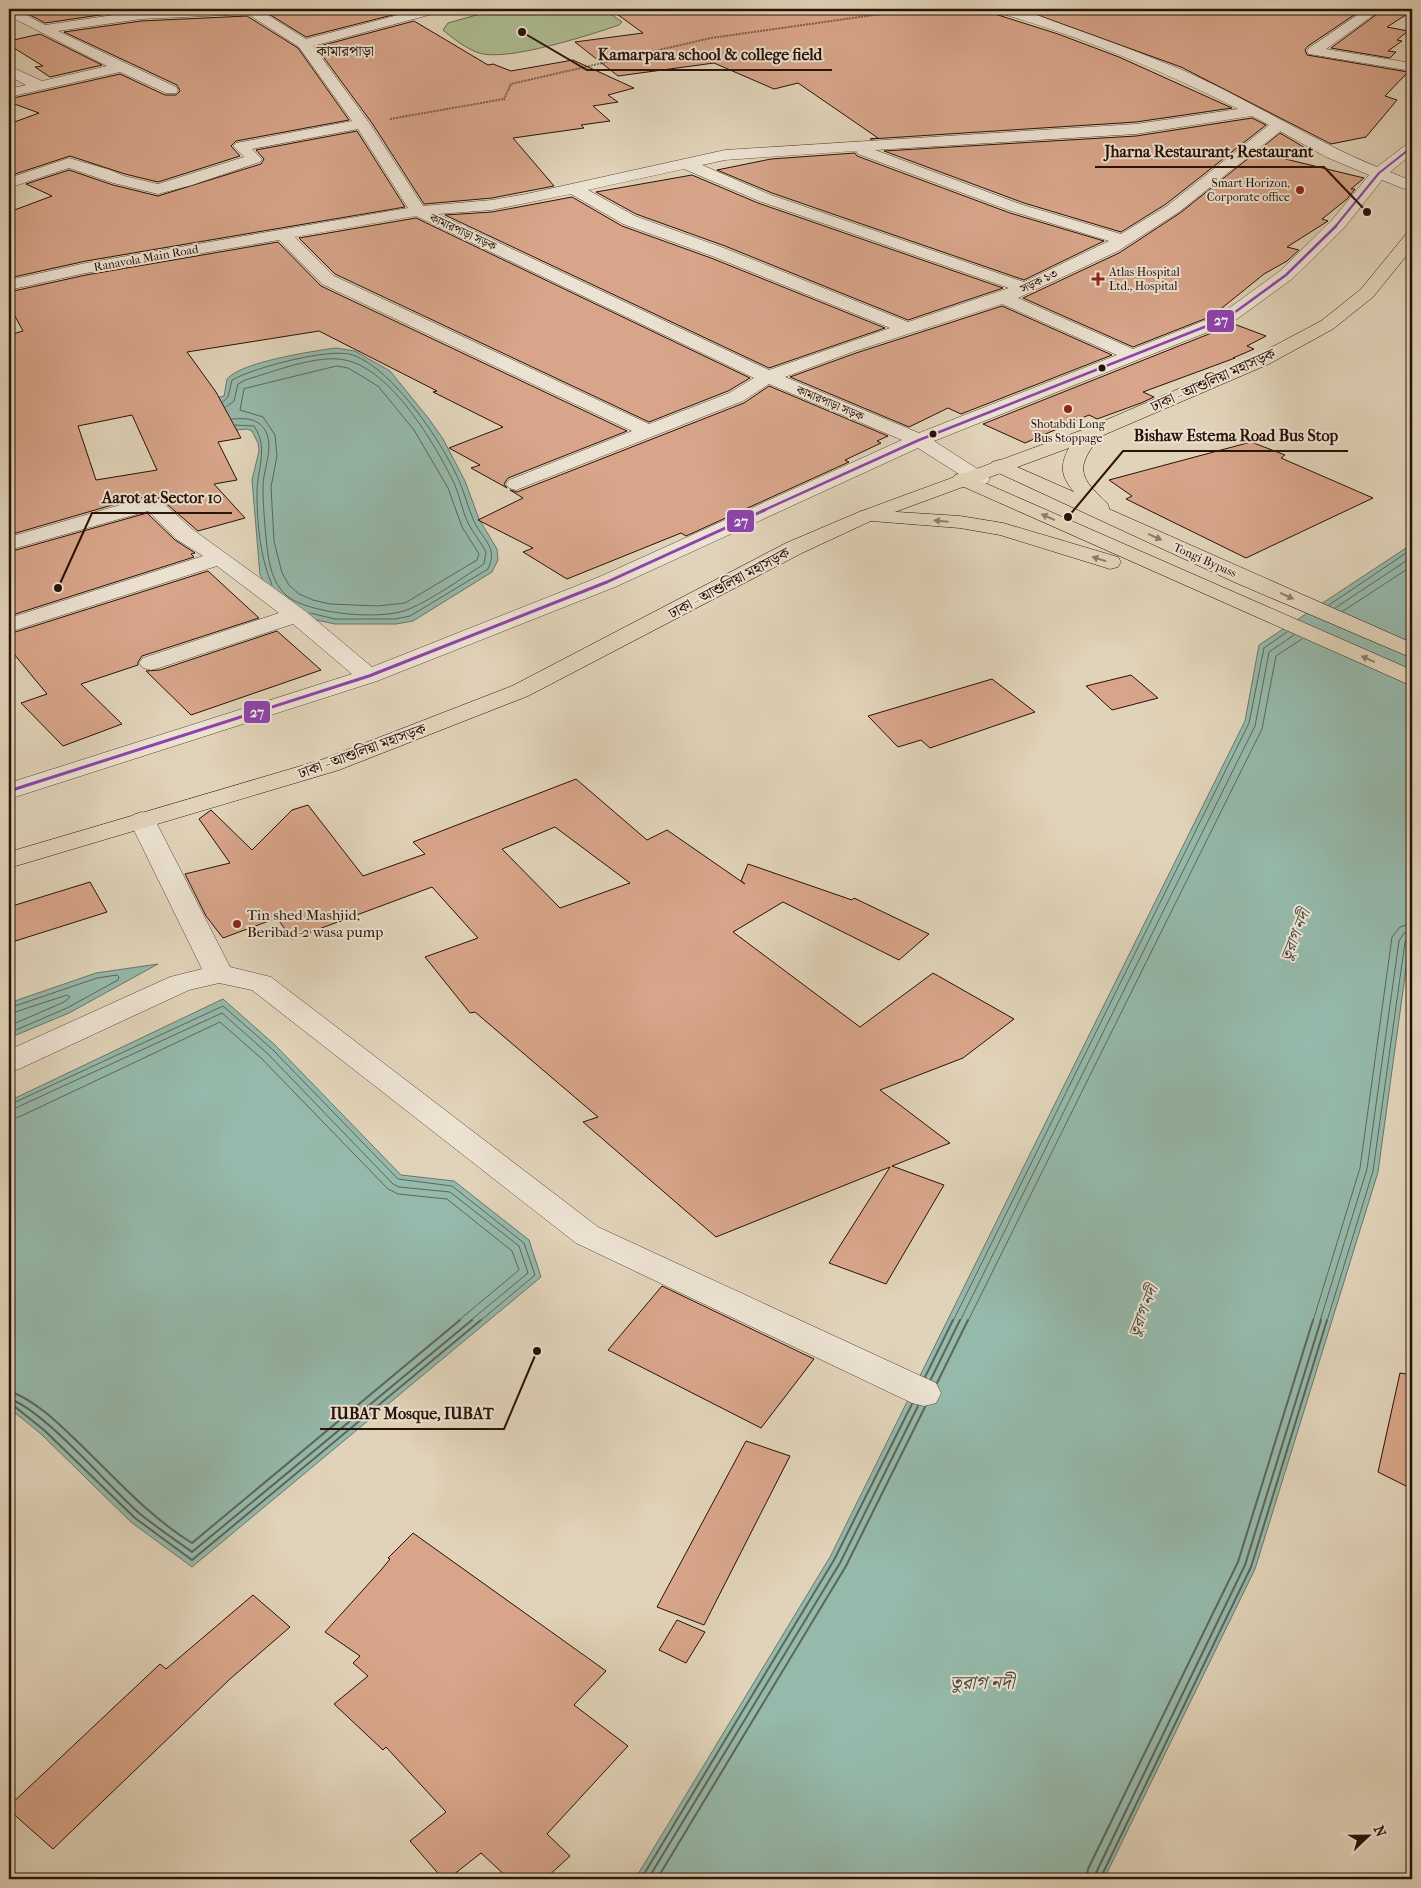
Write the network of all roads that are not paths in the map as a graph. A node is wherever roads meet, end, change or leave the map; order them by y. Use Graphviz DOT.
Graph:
graph roads {
  1 [pos="249,9"];
  2 [pos="435,9"];
  3 [pos="1001,9"];
  4 [pos="1375,9"];
  5 [pos="9,11"];
  6 [pos="43,28"];
  7 [pos="304,44"];
  8 [pos="121,67"];
  9 [pos="1412,67"];
  10 [pos="9,70"];
  11 [pos="40,86"];
  12 [pos="170,90"];
  13 [pos="9,93"];
  14 [pos="1254,111"];
  15 [pos="362,124"];
  16 [pos="1279,125"];
  17 [pos="852,147"];
  18 [pos="1412,147"];
  19 [pos="687,164"];
  20 [pos="1379,173"];
  21 [pos="9,183"];
  22 [pos="1412,187"];
  23 [pos="572,188"];
  24 [pos="418,211"];
  25 [pos="284,235"];
  26 [pos="1412,238"];
  27 [pos="1123,240"];
  28 [pos="9,285"];
  29 [pos="1024,288"];
  30 [pos="1003,298"];
  31 [pos="907,328"];
  32 [pos="1135,356"];
  33 [pos="768,377"];
  34 [pos="648,432"];
  35 [pos="1092,433"];
  36 [pos="919,440"];
  37 [pos="999,466"];
  38 [pos="971,479"];
  39 [pos="516,484"];
  40 [pos="866,516"];
  41 [pos="1112,518"];
  42 [pos="9,544"];
  43 [pos="220,558"];
  44 [pos="1164,569"];
  45 [pos="296,615"];
  46 [pos="9,624"];
  47 [pos="1412,651"];
  48 [pos="151,663"];
  49 [pos="369,676"];
  50 [pos="1412,679"];
  51 [pos="10,788"];
  52 [pos="142,820"];
  53 [pos="9,860"];
  54 [pos="219,974"];
  55 [pos="9,1062"];
  56 [pos="924,1393"];
  1 -- 6 [label="street"];
  1 -- 7 [label="street"];
  2 -- 7 [label="street"];
  3 -- 14 [label="street"];
  4 -- 9 [label="street"];
  5 -- 6 [label="street"];
  6 -- 8 [label="street"];
  7 -- 15 [label="street"];
  8 -- 11 [label="street"];
  8 -- 12 [label="street"];
  10 -- 11 [label="street"];
  11 -- 13 [label="street"];
  14 -- 16 [label="street"];
  14 -- 17 [label="street"];
  15 -- 21 [label="street"];
  15 -- 24 [label="street"];
  16 -- 20 [label="street"];
  16 -- 27 [label="street, সড়ক ১৩"];
  17 -- 19 [label="street"];
  17 -- 27 [label="street"];
  18 -- 20 [label="street"];
  19 -- 23 [label="street"];
  19 -- 29 [label="street"];
  20 -- 22 [label="street"];
  20 -- 32 [label="street"];
  23 -- 24 [label="street"];
  23 -- 31 [label="street"];
  24 -- 25 [label="street, কামারপাড়া সড়ক"];
  24 -- 33 [label="street, কামারপাড়া সড়ক"];
  25 -- 28 [label="street, Ranavola Main Road"];
  25 -- 34 [label="street"];
  26 -- 35 [label="main road, ঢাকা - আশুলিয়া মহাসড়ক"];
  27 -- 29 [label="street, সড়ক ১৩"];
  29 -- 30 [label="street, সড়ক ১৩"];
  30 -- 31 [label="street, সড়ক ১৩"];
  30 -- 32 [label="street"];
  31 -- 33 [label="street, সড়ক ১৩"];
  32 -- 36 [label="street"];
  33 -- 34 [label="street, সড়ক ১৩"];
  33 -- 36 [label="street, কামারপাড়া সড়ক"];
  34 -- 39 [label="street, সড়ক ১৩"];
  35 -- 37 [label="main road, ঢাকা - আশুলিয়া মহাসড়ক"];
  35 -- 41 [label="main road"];
  36 -- 38 [label="street, কামারপাড়া সড়ক"];
  36 -- 49 [label="street"];
  37 -- 38 [label="main road, ঢাকা - আশুলিয়া মহাসড়ক"];
  37 -- 41 [label="main road, Tongi Bypass"];
  38 -- 40 [label="main road, ঢাকা - আশুলিয়া মহাসড়ক"];
  44 -- 38 [label="main road, one-way"];
  44 -- 40 [label="main road, one-way"];
  40 -- 52 [label="main road, ঢাকা - আশুলিয়া মহাসড়ক"];
  41 -- 47 [label="main road, Tongi Bypass, one-way"];
  42 -- 43 [label="street"];
  43 -- 45 [label="street"];
  43 -- 46 [label="street"];
  50 -- 44 [label="main road, one-way"];
  45 -- 48 [label="street"];
  45 -- 49 [label="street"];
  49 -- 51 [label="street"];
  52 -- 53 [label="main road, ঢাকা - আশুলিয়া মহাসড়ক"];
  52 -- 54 [label="street"];
  54 -- 55 [label="street"];
  54 -- 56 [label="street"];
}
